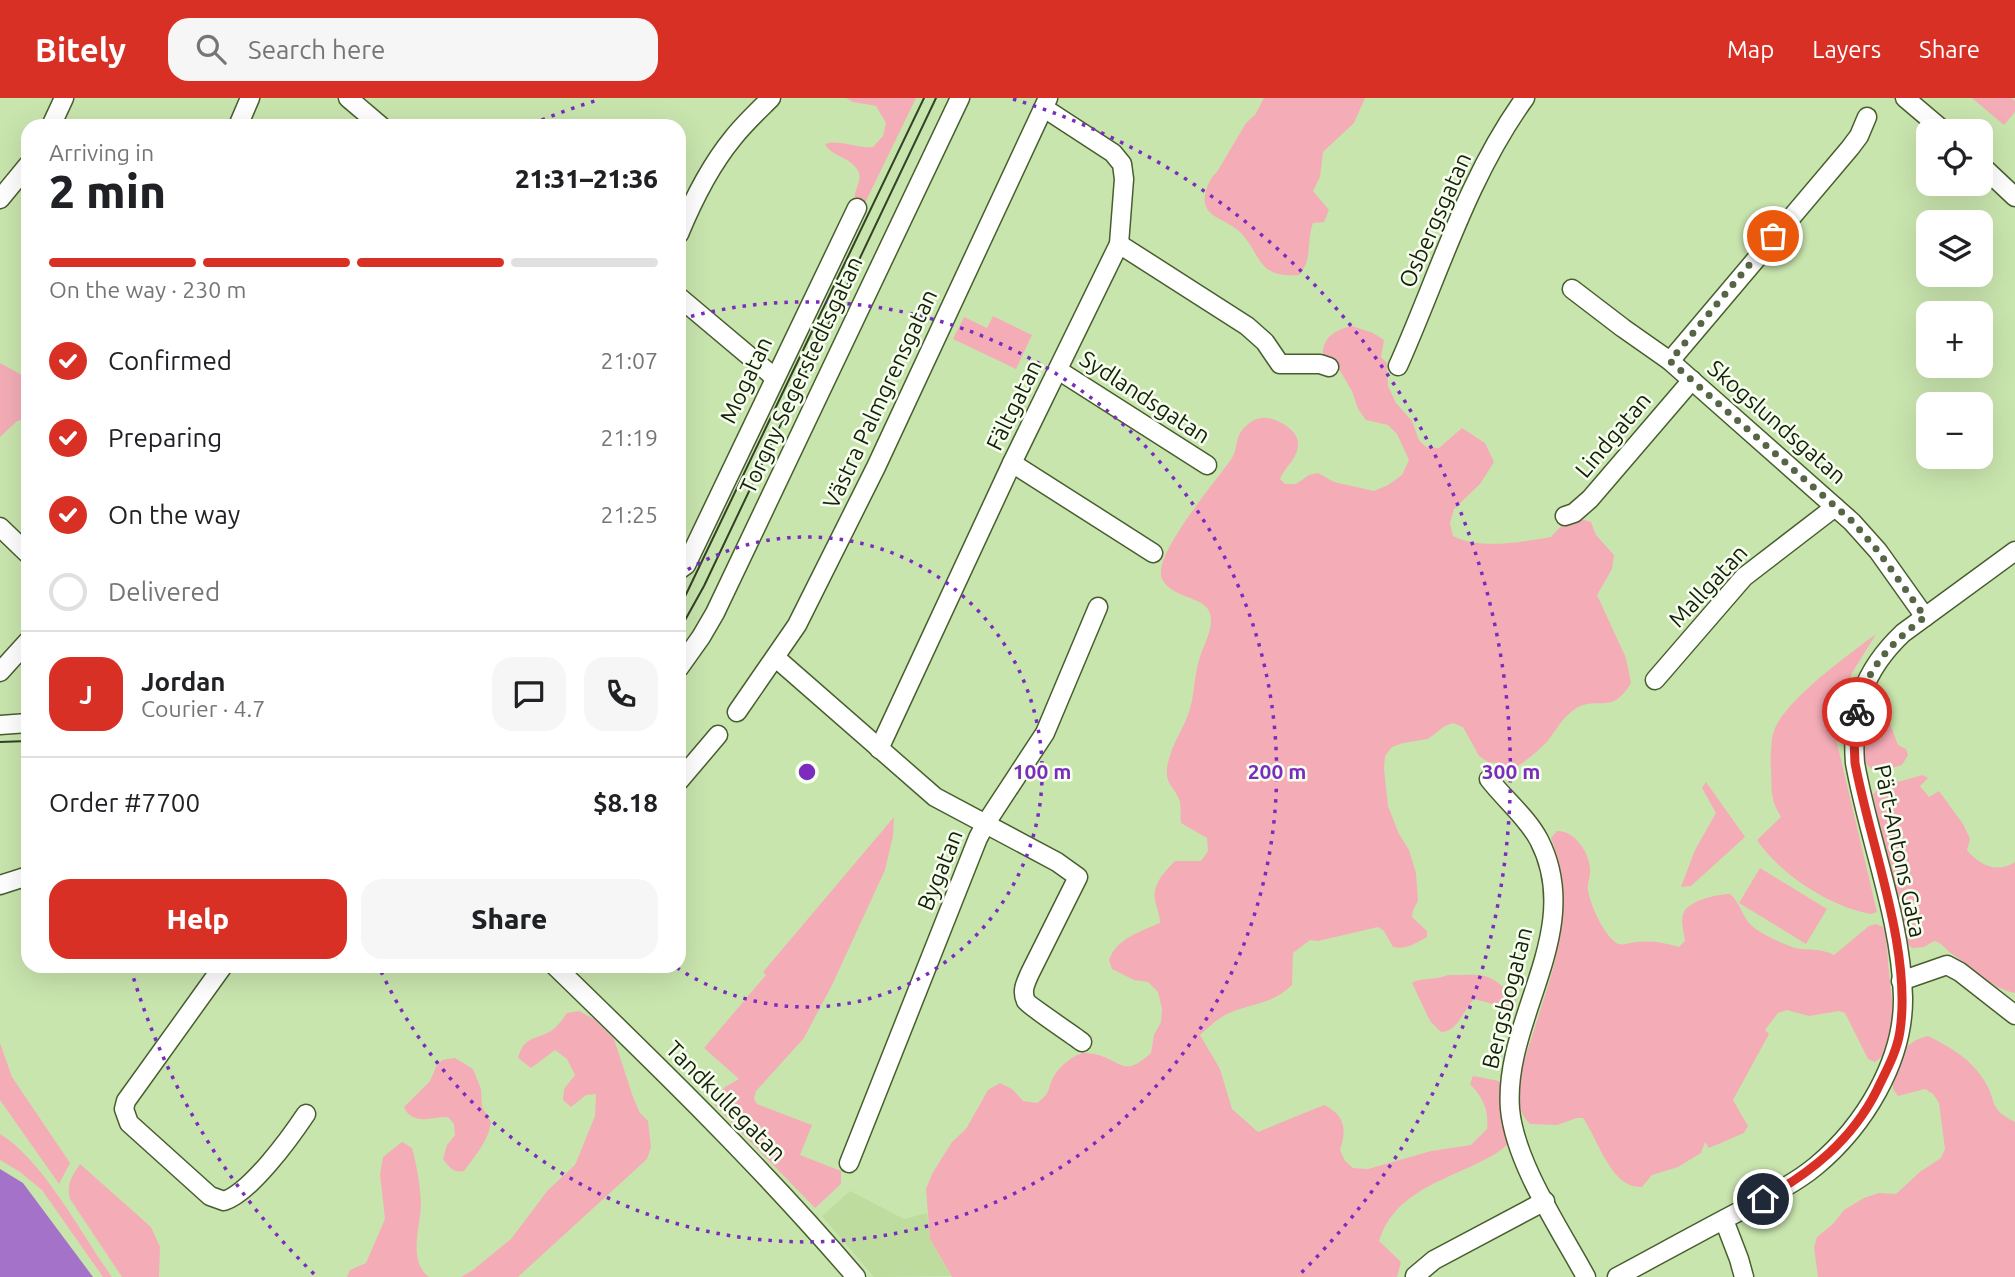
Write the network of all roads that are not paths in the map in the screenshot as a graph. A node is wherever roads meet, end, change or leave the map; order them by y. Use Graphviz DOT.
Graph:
graph roads {
  1 [pos="64,98"];
  2 [pos="250,98"];
  3 [pos="348,98"];
  4 [pos="771,98"];
  5 [pos="960,98"];
  6 [pos="1525,98"];
  7 [pos="1905,98"];
  8 [pos="1046,103"];
  9 [pos="1867,117"];
  10 [pos="54,119"];
  11 [pos="241,119"];
  12 [pos="373,119"];
  13 [pos="1930,119"];
  14 [pos="21,174"];
  15 [pos="1993,176"];
  16 [pos="2015,197"];
  17 [pos="0,199"];
  18 [pos="857,208"];
  19 [pos="686,219"];
  20 [pos="1119,244"];
  21 [pos="1572,289"];
  22 [pos="686,303"];
  23 [pos="1670,361"];
  24 [pos="1398,366"];
  25 [pos="1329,367"];
  26 [pos="1058,370"];
  27 [pos="775,377"];
  28 [pos="1692,380"];
  29 [pos="1012,463"];
  30 [pos="1207,466"];
  31 [pos="1835,507"];
  32 [pos="1566,516"];
  33 [pos="0,527"];
  34 [pos="21,547"];
  35 [pos="2015,551"];
  36 [pos="1153,553"];
  37 [pos="686,565"];
  38 [pos="1098,607"];
  39 [pos="1925,617"];
  40 [pos="21,649"];
  41 [pos="686,657"];
  42 [pos="776,657"];
  43 [pos="0,672"];
  44 [pos="1655,680"];
  45 [pos="737,712"];
  46 [pos="21,724"];
  47 [pos="0,725"];
  48 [pos="719,735"];
  49 [pos="879,749"];
  50 [pos="686,773"];
  51 [pos="1489,779"];
  52 [pos="986,823"];
  53 [pos="21,878"];
  54 [pos="0,885"];
  55 [pos="218,973"];
  56 [pos="562,973"];
  57 [pos="1901,981"];
  58 [pos="2015,1015"];
  59 [pos="1082,1042"];
  60 [pos="306,1114"];
  61 [pos="849,1163"];
  62 [pos="1545,1201"];
  63 [pos="1724,1220"];
  64 [pos="1415,1276"];
  65 [pos="856,1277"];
  66 [pos="1586,1277"];
  67 [pos="1617,1277"];
  68 [pos="1744,1277"];
  1 -- 10 [label="street"];
  2 -- 11 [label="street"];
  3 -- 12 [label="street"];
  4 -- 19 [label="street"];
  5 -- 41 [label="street, Torgny Segerstedtsgatan"];
  6 -- 24 [label="street, Osbergsgatan"];
  7 -- 13 [label="street"];
  8 -- 20 [label="street, Fältgatan"];
  8 -- 42 [label="street, Västra Palmgrensgatan"];
  9 -- 23 [label="street"];
  14 -- 17 [label="street"];
  15 -- 16 [label="street"];
  18 -- 27 [label="street, Mogatan"];
  20 -- 25 [label="street"];
  20 -- 26 [label="street, Fältgatan"];
  21 -- 23 [label="street, Skogslundsgatan"];
  22 -- 27 [label="street"];
  23 -- 28 [label="street, Skogslundsgatan"];
  26 -- 29 [label="street, Fältgatan"];
  26 -- 30 [label="street, Sydlandsgatan"];
  27 -- 37 [label="street, Mogatan"];
  28 -- 31 [label="street, Skogslundsgatan"];
  28 -- 32 [label="street, Lindgatan"];
  29 -- 36 [label="street"];
  29 -- 49 [label="street, Fältgatan"];
  31 -- 39 [label="street, Skogslundsgatan"];
  31 -- 44 [label="street, Mallgatan"];
  33 -- 34 [label="street"];
  35 -- 39 [label="street, Pärt-Antons Gata"];
  38 -- 52 [label="street, Bygatan"];
  39 -- 57 [label="street, Pärt-Antons Gata"];
  40 -- 43 [label="street"];
  42 -- 45 [label="street, Västra Palmgrensgatan"];
  42 -- 49 [label="street"];
  46 -- 47 [label="street"];
  48 -- 50 [label="street"];
  49 -- 52 [label="street"];
  51 -- 62 [label="street, Bergsbogatan"];
  52 -- 59 [label="street"];
  52 -- 61 [label="street, Bygatan"];
  53 -- 54 [label="street"];
  55 -- 60 [label="street"];
  56 -- 65 [label="street, Tandkullegatan"];
  57 -- 58 [label="street, Pärt-Antons Gata"];
  57 -- 63 [label="street, Pärt-Antons Gata"];
  62 -- 64 [label="street"];
  62 -- 66 [label="street, Bergsbogatan"];
  63 -- 67 [label="street, Pärt-Antons Gata"];
  63 -- 68 [label="street"];
}
